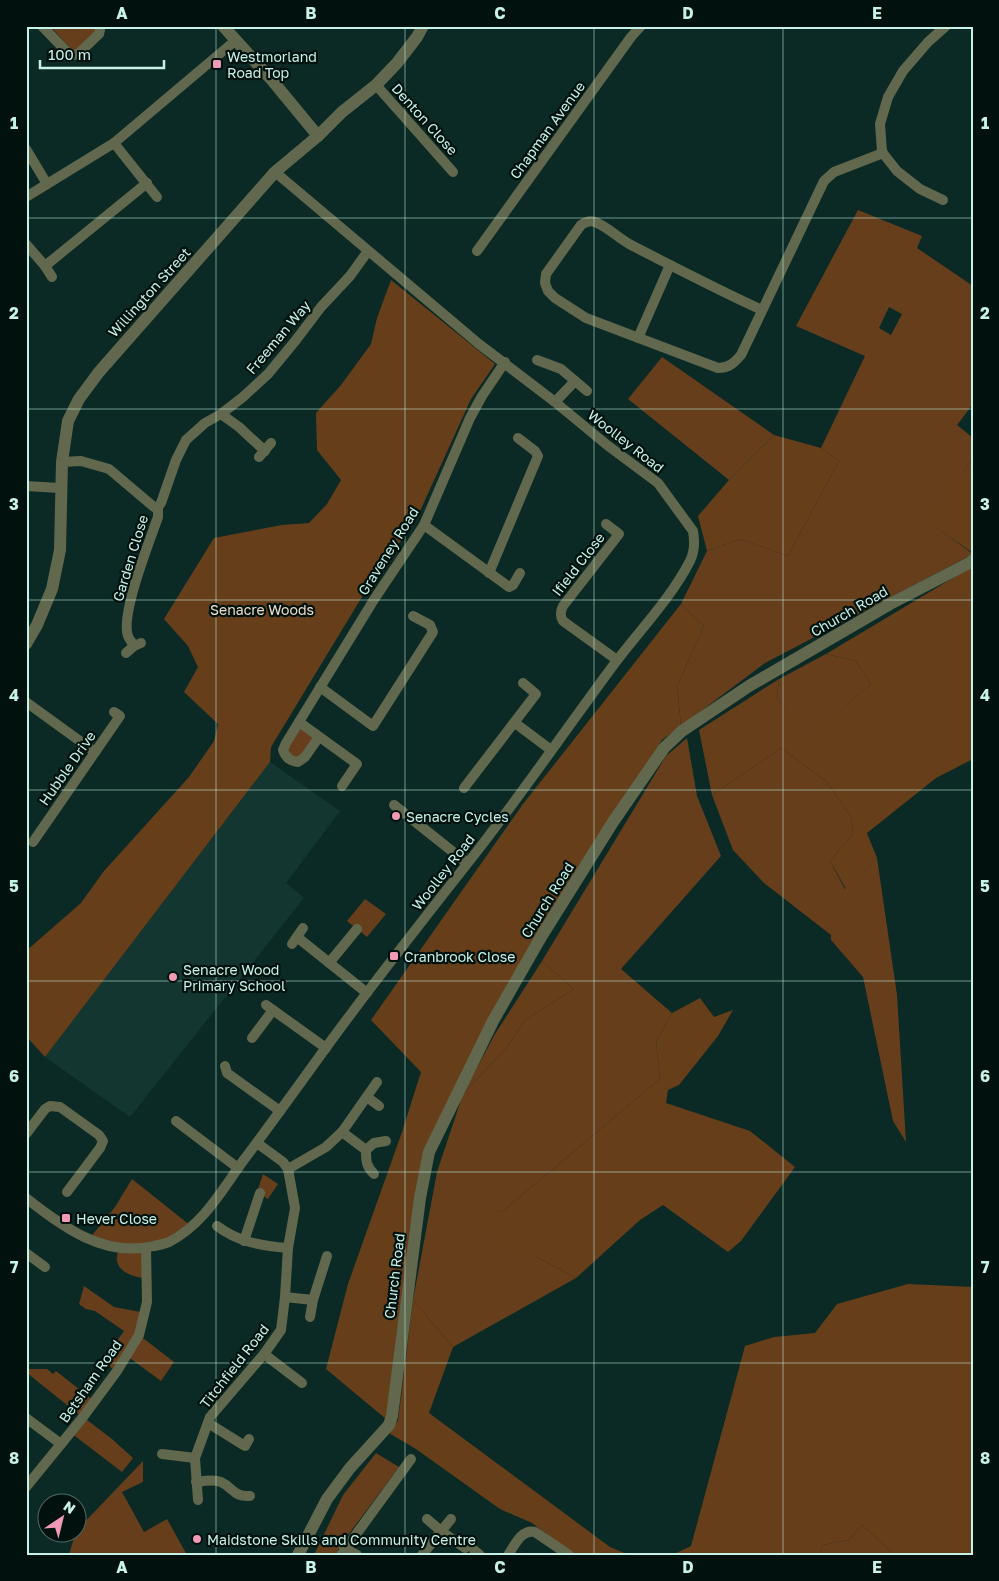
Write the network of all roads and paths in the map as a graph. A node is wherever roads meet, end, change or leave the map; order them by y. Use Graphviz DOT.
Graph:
graph roads {
  1 [pos="42,26"];
  2 [pos="99,26"];
  3 [pos="222,26"];
  4 [pos="423,26"];
  5 [pos="641,26"];
  6 [pos="946,26"];
  7 [pos="236,40"];
  8 [pos="376,85"];
  9 [pos="318,136"];
  10 [pos="114,142"];
  11 [pos="26,149"];
  12 [pos="883,153"];
  13 [pos="275,172"];
  14 [pos="453,172"];
  15 [pos="146,183"];
  16 [pos="47,184"];
  17 [pos="26,197"];
  18 [pos="158,197"];
  19 [pos="943,200"];
  20 [pos="26,244"];
  21 [pos="368,252"];
  22 [pos="478,252"];
  23 [pos="670,265"];
  24 [pos="45,266"];
  25 [pos="52,277"];
  26 [pos="762,310"];
  27 [pos="638,338"];
  28 [pos="537,360"];
  29 [pos="504,362"];
  30 [pos="575,381"];
  31 [pos="588,391"];
  32 [pos="555,402"];
  33 [pos="220,414"];
  34 [pos="518,438"];
  35 [pos="265,450"];
  36 [pos="62,462"];
  37 [pos="26,486"];
  38 [pos="60,488"];
  39 [pos="158,507"];
  40 [pos="606,524"];
  41 [pos="424,525"];
  42 [pos="973,560"];
  43 [pos="489,573"];
  44 [pos="520,573"];
  45 [pos="412,616"];
  46 [pos="26,644"];
  47 [pos="126,652"];
  48 [pos="617,660"];
  49 [pos="523,683"];
  50 [pos="320,688"];
  51 [pos="26,702"];
  52 [pos="114,712"];
  53 [pos="299,722"];
  54 [pos="515,723"];
  55 [pos="319,737"];
  56 [pos="551,750"];
  57 [pos="95,752"];
  58 [pos="342,786"];
  59 [pos="464,788"];
  60 [pos="394,805"];
  61 [pos="33,842"];
  62 [pos="467,863"];
  63 [pos="357,929"];
  64 [pos="297,937"];
  65 [pos="330,963"];
  66 [pos="368,993"];
  67 [pos="252,1038"];
  68 [pos="326,1048"];
  69 [pos="225,1066"];
  70 [pos="377,1082"];
  71 [pos="367,1097"];
  72 [pos="380,1106"];
  73 [pos="280,1111"];
  74 [pos="176,1121"];
  75 [pos="342,1132"];
  76 [pos="26,1134"];
  77 [pos="386,1141"];
  78 [pos="257,1144"];
  79 [pos="366,1150"];
  80 [pos="238,1168"];
  81 [pos="288,1169"];
  82 [pos="374,1174"];
  83 [pos="67,1192"];
  84 [pos="260,1194"];
  85 [pos="26,1198"];
  86 [pos="217,1226"];
  87 [pos="244,1241"];
  88 [pos="146,1248"];
  89 [pos="288,1248"];
  90 [pos="26,1252"];
  91 [pos="327,1256"];
  92 [pos="45,1267"];
  93 [pos="311,1268"];
  94 [pos="322,1271"];
  95 [pos="285,1296"];
  96 [pos="313,1300"];
  97 [pos="310,1317"];
  98 [pos="264,1354"];
  99 [pos="302,1382"];
  100 [pos="26,1418"];
  101 [pos="208,1423"];
  102 [pos="249,1439"];
  103 [pos="61,1444"];
  104 [pos="162,1454"];
  105 [pos="195,1458"];
  106 [pos="411,1459"];
  107 [pos="196,1482"];
  108 [pos="26,1487"];
  109 [pos="250,1496"];
  110 [pos="198,1500"];
  111 [pos="428,1519"];
  112 [pos="451,1519"];
  113 [pos="441,1531"];
  114 [pos="473,1551"];
  115 [pos="343,1552"];
  116 [pos="298,1555"];
  117 [pos="357,1555"];
  118 [pos="422,1555"];
  119 [pos="508,1555"];
  120 [pos="569,1555"];
  1 -- 2 [label="street"];
  3 -- 7 [label="street"];
  4 -- 8 [label="street, Willington Street"];
  5 -- 22 [label="street, Chapman Avenue"];
  6 -- 12 [label="street"];
  7 -- 9 [label="street"];
  7 -- 10 [label="street"];
  8 -- 9 [label="street, Willington Street"];
  8 -- 14 [label="street, Denton Close"];
  9 -- 13 [label="street, Willington Street"];
  10 -- 15 [label="street"];
  10 -- 16 [label="street"];
  11 -- 16 [label="street"];
  12 -- 19 [label="street"];
  12 -- 26 [label="street"];
  13 -- 21 [label="street, Woolley Road"];
  13 -- 36 [label="street, Willington Street"];
  15 -- 18 [label="street"];
  15 -- 24 [label="street"];
  16 -- 17 [label="street"];
  20 -- 24 [label="street"];
  21 -- 29 [label="street, Woolley Road"];
  21 -- 33 [label="street, Freeman Way"];
  23 -- 26 [label="street"];
  23 -- 27 [label="street"];
  23 -- 27 [label="street"];
  24 -- 25 [label="street"];
  26 -- 27 [label="street"];
  28 -- 30 [label="street, Woolley Road"];
  29 -- 32 [label="street, Woolley Road"];
  29 -- 41 [label="street, Graveney Road"];
  30 -- 31 [label="street, Woolley Road"];
  30 -- 32 [label="street"];
  32 -- 48 [label="street, Woolley Road"];
  33 -- 35 [label="street"];
  33 -- 39 [label="street, Freeman Way"];
  34 -- 43 [label="street"];
  36 -- 38 [label="street, Willington Street"];
  36 -- 39 [label="street"];
  37 -- 38 [label="street"];
  38 -- 46 [label="street, Willington Street"];
  39 -- 47 [label="street, Garden Close"];
  40 -- 48 [label="street, Ifield Close"];
  41 -- 43 [label="street"];
  41 -- 50 [label="street, Graveney Road"];
  42 -- 116 [label="street, Church Road"];
  43 -- 44 [label="street"];
  45 -- 50 [label="street"];
  48 -- 56 [label="street, Woolley Road"];
  49 -- 54 [label="street"];
  50 -- 53 [label="street, Graveney Road"];
  51 -- 57 [label="street"];
  52 -- 57 [label="street, Hubble Drive"];
  53 -- 55 [label="street"];
  53 -- 55 [label="street, Graveney Road"];
  54 -- 56 [label="street"];
  54 -- 59 [label="street"];
  55 -- 58 [label="street"];
  56 -- 62 [label="street, Woolley Road"];
  57 -- 61 [label="street, Hubble Drive"];
  60 -- 62 [label="street"];
  62 -- 66 [label="street, Woolley Road"];
  63 -- 65 [label="street"];
  64 -- 65 [label="street"];
  65 -- 66 [label="street"];
  66 -- 68 [label="street, Woolley Road"];
  67 -- 68 [label="street"];
  68 -- 73 [label="street, Woolley Road"];
  69 -- 73 [label="street"];
  70 -- 71 [label="street"];
  71 -- 72 [label="street"];
  71 -- 75 [label="street"];
  73 -- 78 [label="street, Woolley Road"];
  74 -- 80 [label="street"];
  75 -- 79 [label="street"];
  75 -- 81 [label="street"];
  76 -- 83 [label="street"];
  77 -- 79 [label="street"];
  78 -- 80 [label="street, Woolley Road"];
  78 -- 81 [label="street"];
  79 -- 82 [label="street"];
  80 -- 88 [label="street, Woolley Road"];
  81 -- 89 [label="street, Titchfield Road"];
  84 -- 87 [label="street"];
  85 -- 88 [label="street, Woolley Road"];
  86 -- 87 [label="street"];
  87 -- 89 [label="street"];
  88 -- 103 [label="street, Betsham Road"];
  89 -- 95 [label="street, Titchfield Road"];
  90 -- 92 [label="street"];
  91 -- 94 [label="street"];
  93 -- 94 [label="street"];
  94 -- 96 [label="street"];
  95 -- 96 [label="street"];
  95 -- 98 [label="street, Titchfield Road"];
  96 -- 97 [label="street"];
  98 -- 99 [label="street"];
  98 -- 101 [label="street, Titchfield Road"];
  100 -- 103 [label="street"];
  101 -- 102 [label="street"];
  101 -- 105 [label="street, Titchfield Road"];
  103 -- 108 [label="street, Betsham Road"];
  104 -- 105 [label="street"];
  105 -- 107 [label="street, Titchfield Road"];
  106 -- 115 [label="street"];
  107 -- 109 [label="street"];
  107 -- 110 [label="street, Titchfield Road"];
  111 -- 113 [label="street"];
  112 -- 113 [label="street"];
  113 -- 114 [label="street"];
  113 -- 118 [label="street"];
  115 -- 117 [label="street"];
  119 -- 120 [label="street"];
}
